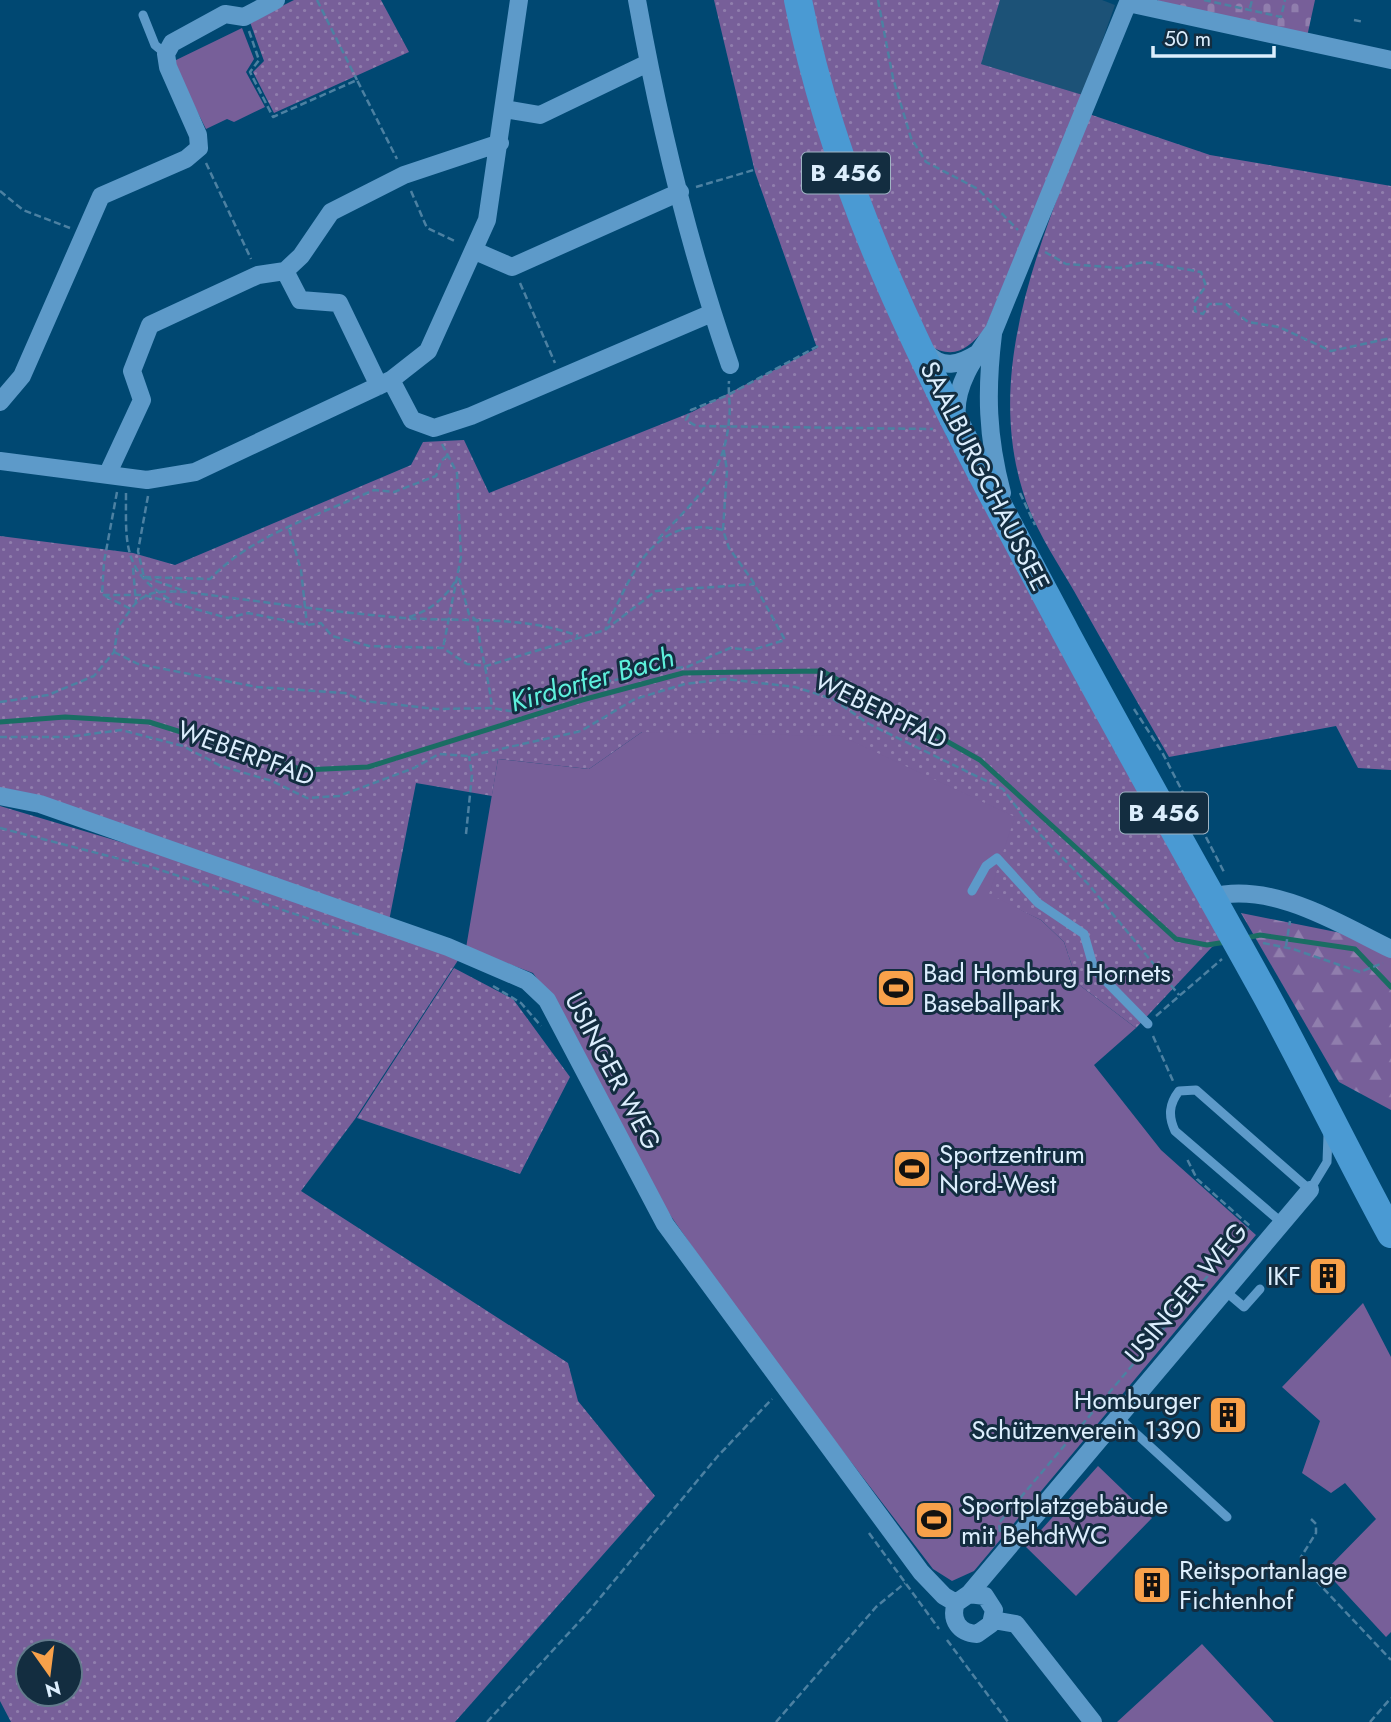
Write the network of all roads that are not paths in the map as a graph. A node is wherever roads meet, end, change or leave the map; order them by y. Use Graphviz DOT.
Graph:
graph roads {
  1 [pos="276,0"];
  2 [pos="519,0"];
  3 [pos="637,0"];
  4 [pos="798,0"];
  5 [pos="1129,2"];
  6 [pos="143,15"];
  7 [pos="166,54"];
  8 [pos="1391,60"];
  9 [pos="648,63"];
  10 [pos="505,109"];
  11 [pos="500,143"];
  12 [pos="680,192"];
  13 [pos="475,251"];
  14 [pos="285,271"];
  15 [pos="712,313"];
  16 [pos="993,330"];
  17 [pos="915,340"];
  18 [pos="978,353"];
  19 [pos="730,365"];
  20 [pos="385,383"];
  21 [pos="0,402"];
  22 [pos="961,429"];
  23 [pos="0,461"];
  24 [pos="115,474"];
  25 [pos="1024,529"];
  26 [pos="0,796"];
  27 [pos="972,891"];
  28 [pos="1220,894"];
  29 [pos="1391,949"];
  30 [pos="1148,1024"];
  31 [pos="1328,1119"];
  32 [pos="1310,1190"];
  33 [pos="1281,1222"];
  34 [pos="1391,1234"];
  35 [pos="1259,1289"];
  36 [pos="1224,1290"];
  37 [pos="1116,1416"];
  38 [pos="1227,1517"];
  39 [pos="963,1598"];
  40 [pos="993,1620"];
  41 [pos="1093,1722"];
  1 -- 7 [label="street"];
  2 -- 10 [label="street"];
  3 -- 9 [label="street"];
  4 -- 17 [label="main road, SAALBURGCHAUSSEE / B 456"];
  5 -- 8 [label="street"];
  5 -- 16 [label="street"];
  6 -- 7 [label="lane"];
  7 -- 21 [label="street"];
  9 -- 10 [label="street"];
  9 -- 12 [label="street"];
  10 -- 11 [label="street"];
  11 -- 13 [label="street"];
  11 -- 14 [label="street"];
  12 -- 13 [label="street"];
  12 -- 15 [label="street"];
  13 -- 20 [label="street"];
  14 -- 20 [label="street"];
  14 -- 24 [label="street"];
  15 -- 19 [label="street"];
  15 -- 20 [label="street"];
  16 -- 18 [label="street"];
  16 -- 25 [label="street"];
  17 -- 18 [label="street"];
  17 -- 22 [label="main road, SAALBURGCHAUSSEE / B 456"];
  18 -- 22 [label="street"];
  20 -- 24 [label="street"];
  22 -- 25 [label="main road, SAALBURGCHAUSSEE / B 456"];
  23 -- 24 [label="street"];
  25 -- 28 [label="main road, SAALBURGCHAUSSEE / B 456"];
  26 -- 39 [label="street, USINGER WEG"];
  27 -- 30 [label="lane"];
  28 -- 29 [label="street"];
  28 -- 31 [label="main road, SAALBURGCHAUSSEE / B 456"];
  31 -- 32 [label="lane"];
  31 -- 34 [label="main road, B 456"];
  32 -- 33 [label="street, USINGER WEG"];
  32 -- 33 [label="lane"];
  33 -- 36 [label="street, USINGER WEG"];
  35 -- 36 [label="lane"];
  36 -- 37 [label="street, USINGER WEG"];
  37 -- 38 [label="lane"];
  37 -- 39 [label="street, USINGER WEG"];
  39 -- 40 [label="street, USINGER WEG"];
  39 -- 40 [label="street"];
  40 -- 41 [label="street"];
}
